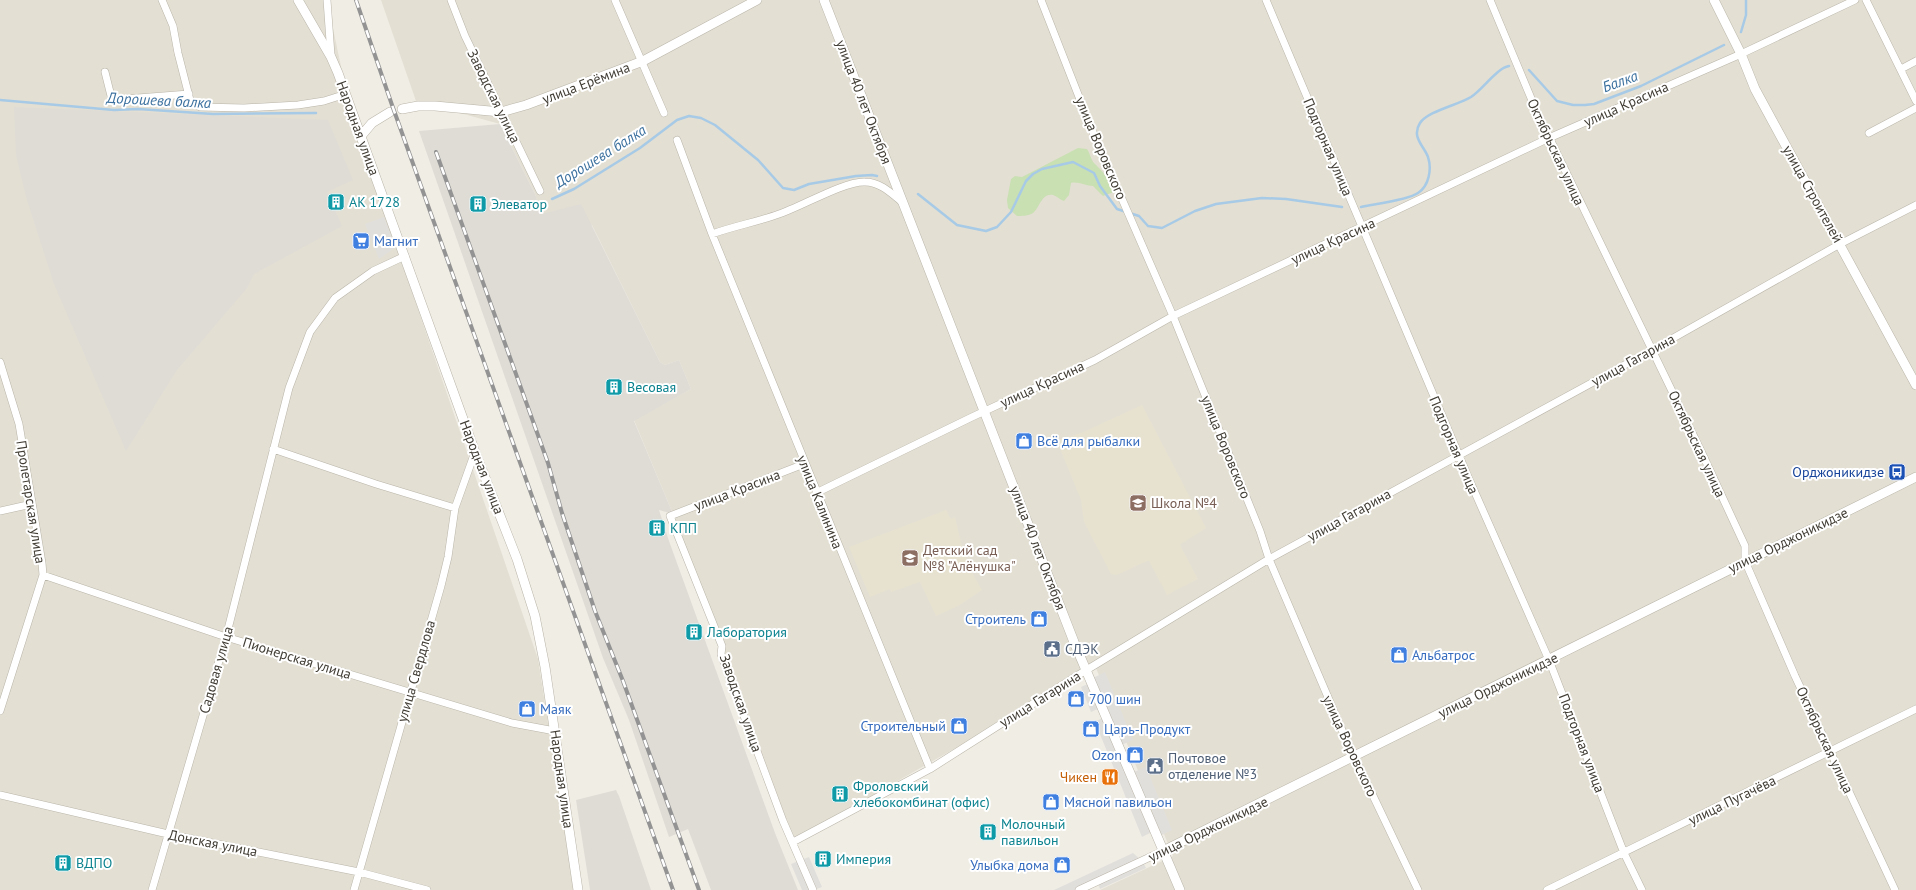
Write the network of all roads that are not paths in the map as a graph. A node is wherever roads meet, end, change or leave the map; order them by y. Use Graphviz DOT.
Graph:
graph roads {
  1 [pos="162,0"];
  2 [pos="298,0"];
  3 [pos="327,0"];
  4 [pos="451,0"];
  5 [pos="615,0"];
  6 [pos="757,0"];
  7 [pos="824,0"];
  8 [pos="1042,0"];
  9 [pos="1266,0"];
  10 [pos="1490,0"];
  11 [pos="1714,0"];
  12 [pos="1855,0"];
  13 [pos="1866,0"];
  14 [pos="1741,54"];
  15 [pos="331,57"];
  16 [pos="642,61"];
  17 [pos="1916,61"];
  18 [pos="1901,69"];
  19 [pos="105,72"];
  20 [pos="189,94"];
  21 [pos="346,94"];
  22 [pos="1916,101"];
  23 [pos="1916,108"];
  24 [pos="402,109"];
  25 [pos="390,112"];
  26 [pos="501,112"];
  27 [pos="664,113"];
  28 [pos="1869,133"];
  29 [pos="361,136"];
  30 [pos="1549,138"];
  31 [pos="677,140"];
  32 [pos="540,191"];
  33 [pos="904,204"];
  34 [pos="1916,206"];
  35 [pos="1362,228"];
  36 [pos="712,234"];
  37 [pos="1840,244"];
  38 [pos="405,256"];
  39 [pos="1173,316"];
  40 [pos="1652,350"];
  41 [pos="0,362"];
  42 [pos="1916,385"];
  43 [pos="984,411"];
  44 [pos="273,449"];
  45 [pos="475,452"];
  46 [pos="1459,455"];
  47 [pos="804,464"];
  48 [pos="1916,477"];
  49 [pos="816,493"];
  50 [pos="32,504"];
  51 [pos="455,508"];
  52 [pos="0,511"];
  53 [pos="670,516"];
  54 [pos="1269,559"];
  55 [pos="1745,561"];
  56 [pos="43,575"];
  57 [pos="226,637"];
  58 [pos="1549,660"];
  59 [pos="1086,670"];
  60 [pos="410,692"];
  61 [pos="1916,709"];
  62 [pos="0,711"];
  63 [pos="555,731"];
  64 [pos="1830,751"];
  65 [pos="1354,757"];
  66 [pos="930,769"];
  67 [pos="0,795"];
  68 [pos="168,834"];
  69 [pos="792,842"];
  70 [pos="1163,851"];
  71 [pos="1624,853"];
  72 [pos="359,872"];
  73 [pos="152,890"];
  74 [pos="354,890"];
  75 [pos="427,890"];
  76 [pos="578,890"];
  77 [pos="813,890"];
  78 [pos="1079,890"];
  79 [pos="1180,890"];
  80 [pos="1418,890"];
  81 [pos="1547,890"];
  82 [pos="1642,890"];
  83 [pos="1895,890"];
  1 -- 20 [label="street"];
  2 -- 15 [label="street, Народная улица"];
  3 -- 15 [label="street, Народная улица"];
  4 -- 26 [label="street, Заводская улица"];
  5 -- 16 [label="street"];
  6 -- 16 [label="street, улица Ерёмина"];
  7 -- 33 [label="street, улица 40 лет Октября"];
  8 -- 39 [label="street, улица Воровского"];
  9 -- 35 [label="street, Подгорная улица"];
  10 -- 30 [label="street, Октябрьская улица"];
  11 -- 14 [label="street, улица Строителей"];
  12 -- 14 [label="street, улица Красина"];
  13 -- 18 [label="street"];
  14 -- 30 [label="street, улица Красина"];
  14 -- 37 [label="street, улица Строителей"];
  15 -- 21 [label="street, Народная улица"];
  16 -- 26 [label="street, улица Ерёмина"];
  16 -- 27 [label="street"];
  17 -- 18 [label="street"];
  18 -- 22 [label="street"];
  19 -- 20 [label="street"];
  20 -- 21 [label="street"];
  21 -- 29 [label="street, Народная улица"];
  23 -- 28 [label="street"];
  24 -- 26 [label="street, улица Ерёмина"];
  25 -- 29 [label="street"];
  26 -- 32 [label="street, Заводская улица"];
  29 -- 38 [label="street, Народная улица"];
  30 -- 35 [label="street, улица Красина"];
  30 -- 40 [label="street, Октябрьская улица"];
  31 -- 36 [label="street, улица Калинина"];
  33 -- 36 [label="street, улица 40 лет Октября"];
  33 -- 43 [label="street, улица 40 лет Октября"];
  34 -- 37 [label="street, улица Гагарина"];
  35 -- 39 [label="street, улица Красина"];
  35 -- 46 [label="street, Подгорная улица"];
  36 -- 47 [label="street, улица Калинина"];
  37 -- 40 [label="street, улица Гагарина"];
  37 -- 42 [label="street, улица Строителей"];
  38 -- 44 [label="street, Садовая улица"];
  38 -- 45 [label="street, Народная улица"];
  39 -- 43 [label="street, улица Красина"];
  39 -- 54 [label="street, улица Воровского"];
  40 -- 46 [label="street, улица Гагарина"];
  40 -- 55 [label="street, Октябрьская улица"];
  41 -- 50 [label="street, Пролетарская улица"];
  43 -- 49 [label="street, улица Красина"];
  43 -- 59 [label="street, улица 40 лет Октября"];
  44 -- 51 [label="street"];
  44 -- 57 [label="street, Садовая улица"];
  45 -- 51 [label="street, улица Свердлова"];
  45 -- 63 [label="street, Народная улица"];
  46 -- 54 [label="street, улица Гагарина"];
  46 -- 58 [label="street, Подгорная улица"];
  47 -- 49 [label="street, улица Калинина"];
  47 -- 53 [label="street, улица Красина"];
  48 -- 55 [label="street, улица Орджоникидзе"];
  49 -- 66 [label="street, улица Калинина"];
  50 -- 52 [label="street"];
  50 -- 56 [label="street, Пролетарская улица"];
  51 -- 60 [label="street, улица Свердлова"];
  53 -- 69 [label="street, Заводская улица"];
  54 -- 59 [label="street, улица Гагарина"];
  54 -- 65 [label="street, улица Воровского"];
  55 -- 58 [label="street, улица Орджоникидзе"];
  55 -- 64 [label="street, Октябрьская улица"];
  56 -- 57 [label="street, Пионерская улица"];
  56 -- 62 [label="street, Пролетарская улица"];
  57 -- 60 [label="street, Пионерская улица"];
  57 -- 68 [label="street, Садовая улица"];
  58 -- 65 [label="street, улица Орджоникидзе"];
  58 -- 71 [label="street, Подгорная улица"];
  59 -- 66 [label="street, улица Гагарина"];
  59 -- 70 [label="street, улица 40 лет Октября"];
  60 -- 63 [label="street, Пионерская улица"];
  60 -- 72 [label="street, улица Свердлова"];
  61 -- 64 [label="street, улица Пугачёва"];
  63 -- 76 [label="street, Народная улица"];
  64 -- 71 [label="street, улица Пугачёва"];
  64 -- 83 [label="street, Октябрьская улица"];
  65 -- 70 [label="street, улица Орджоникидзе"];
  65 -- 80 [label="street, улица Воровского"];
  66 -- 69 [label="street, улица Гагарина"];
  67 -- 68 [label="street, Донская улица"];
  68 -- 72 [label="street, Донская улица"];
  68 -- 73 [label="street, Садовая улица"];
  69 -- 77 [label="street, Заводская улица"];
  70 -- 78 [label="street, улица Орджоникидзе"];
  70 -- 79 [label="street, улица 40 лет Октября"];
  71 -- 81 [label="street, улица Пугачёва"];
  71 -- 82 [label="street, Подгорная улица"];
  72 -- 74 [label="street, улица Свердлова"];
  72 -- 75 [label="street, Донская улица"];
}
